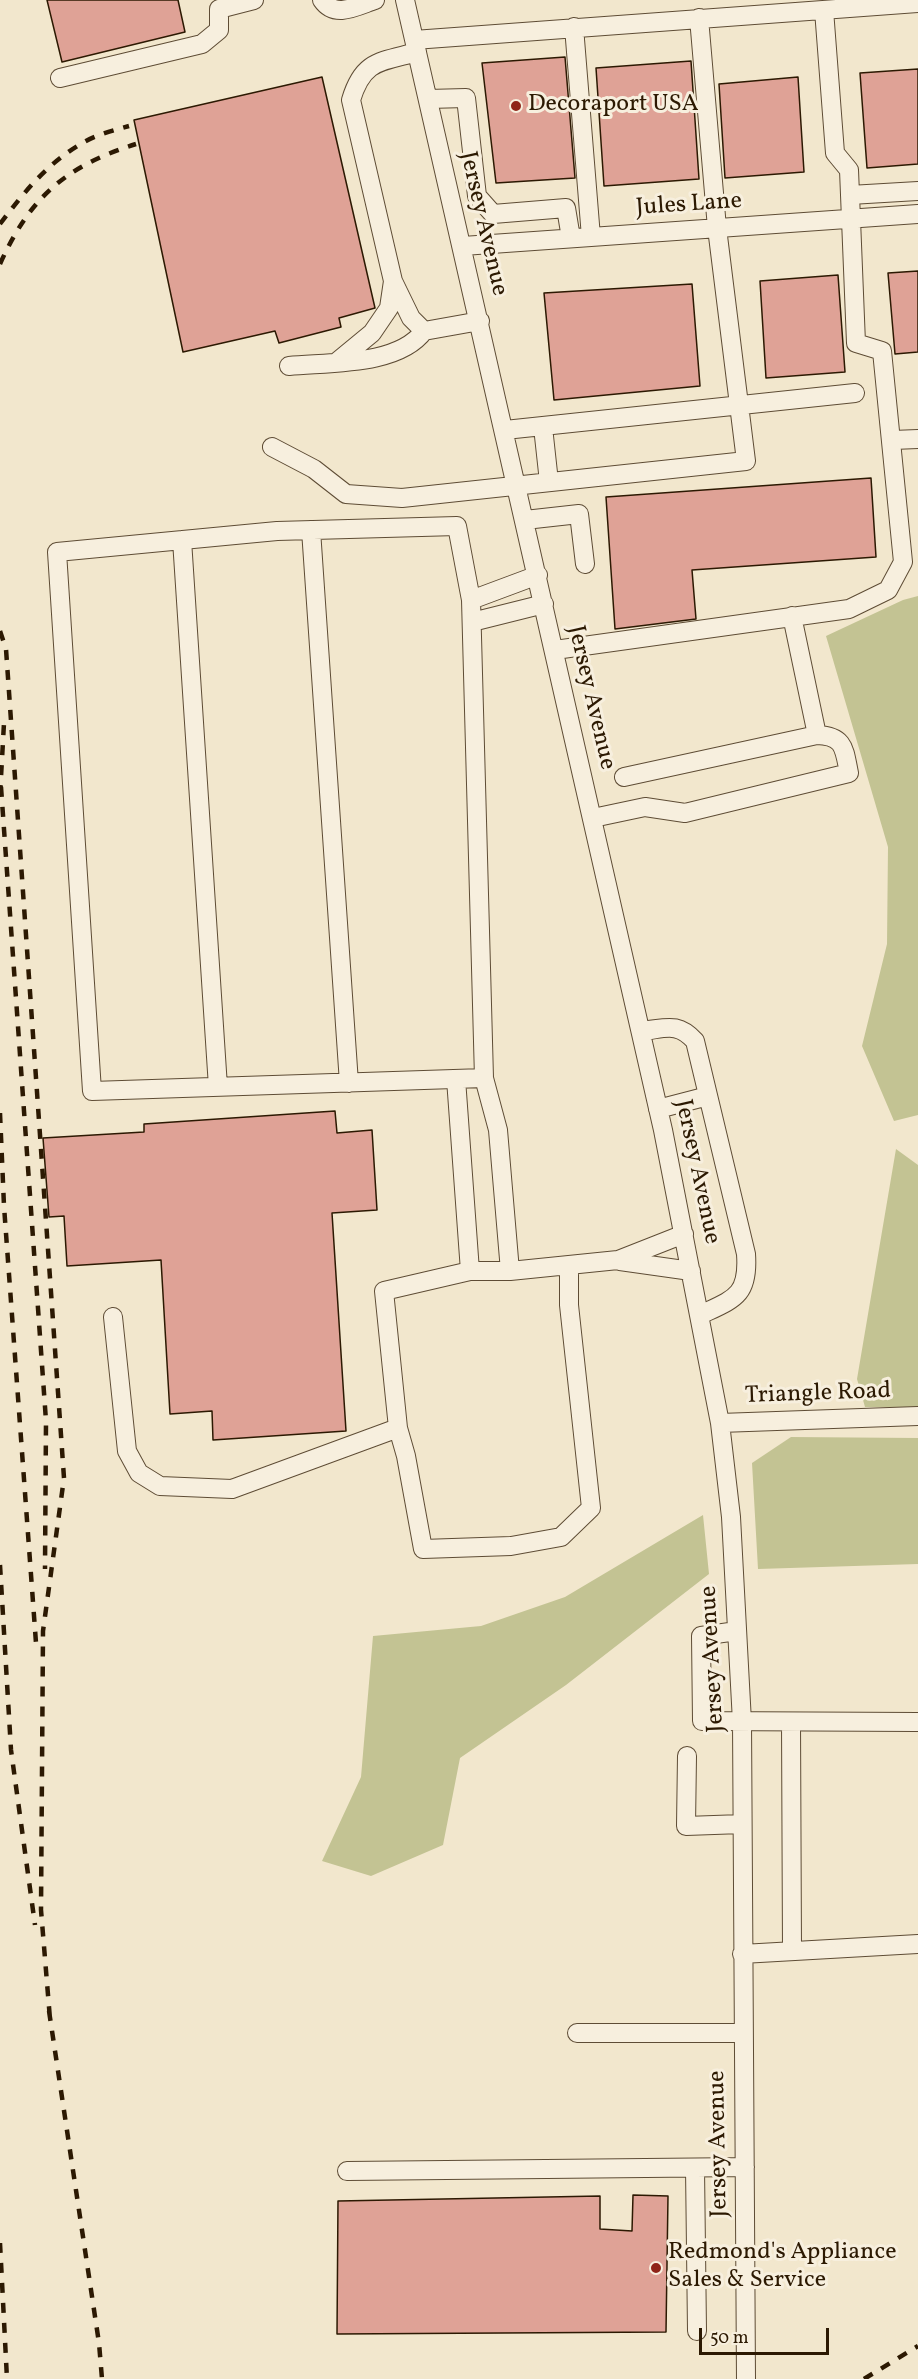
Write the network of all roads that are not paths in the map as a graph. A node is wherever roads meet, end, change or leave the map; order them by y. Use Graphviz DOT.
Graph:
graph roads {
  1 [pos="254,0"];
  2 [pos="322,0"];
  3 [pos="375,0"];
  4 [pos="405,0"];
  5 [pos="918,3"];
  6 [pos="824,10"];
  7 [pos="699,18"];
  8 [pos="573,27"];
  9 [pos="416,46"];
  10 [pos="60,78"];
  11 [pos="428,99"];
  12 [pos="474,172"];
  13 [pos="447,179"];
  14 [pos="918,191"];
  15 [pos="850,195"];
  16 [pos="588,206"];
  17 [pos="566,208"];
  18 [pos="509,213"];
  19 [pos="918,214"];
  20 [pos="852,219"];
  21 [pos="717,228"];
  22 [pos="591,237"];
  23 [pos="571,238"];
  24 [pos="514,242"];
  25 [pos="463,246"];
  26 [pos="393,280"];
  27 [pos="480,321"];
  28 [pos="424,331"];
  29 [pos="338,361"];
  30 [pos="289,366"];
  31 [pos="855,393"];
  32 [pos="739,406"];
  33 [pos="543,427"];
  34 [pos="505,430"];
  35 [pos="918,439"];
  36 [pos="893,440"];
  37 [pos="272,447"];
  38 [pos="549,482"];
  39 [pos="517,485"];
  40 [pos="525,520"];
  41 [pos="311,530"];
  42 [pos="182,540"];
  43 [pos="585,564"];
  44 [pos="538,575"];
  45 [pos="471,600"];
  46 [pos="544,604"];
  47 [pos="792,616"];
  48 [pos="472,622"];
  49 [pos="555,650"];
  50 [pos="817,735"];
  51 [pos="624,777"];
  52 [pos="592,818"];
  53 [pos="641,1031"];
  54 [pos="484,1078"];
  55 [pos="456,1079"];
  56 [pos="349,1083"];
  57 [pos="218,1087"];
  58 [pos="708,1096"];
  59 [pos="658,1108"];
  60 [pos="684,1234"];
  61 [pos="618,1260"];
  62 [pos="569,1266"];
  63 [pos="470,1271"];
  64 [pos="510,1271"];
  65 [pos="691,1271"];
  66 [pos="700,1315"];
  67 [pos="114,1317"];
  68 [pos="918,1416"];
  69 [pos="720,1423"];
  70 [pos="398,1428"];
  71 [pos="736,1630"];
  72 [pos="742,1722"];
  73 [pos="791,1722"];
  74 [pos="918,1722"];
  75 [pos="687,1756"];
  76 [pos="742,1824"];
  77 [pos="918,1944"];
  78 [pos="792,1951"];
  79 [pos="742,1954"];
  80 [pos="577,2033"];
  81 [pos="743,2033"];
  82 [pos="745,2167"];
  83 [pos="695,2168"];
  84 [pos="346,2171"];
  85 [pos="697,2331"];
  86 [pos="746,2379"];
  1 -- 10 [label="street"];
  2 -- 3 [label="street"];
  4 -- 9 [label="street, Jersey Avenue"];
  5 -- 6 [label="street"];
  6 -- 7 [label="street"];
  6 -- 15 [label="street"];
  7 -- 8 [label="street"];
  7 -- 21 [label="street"];
  8 -- 9 [label="street"];
  8 -- 16 [label="street"];
  9 -- 11 [label="street, Jersey Avenue"];
  9 -- 26 [label="street"];
  11 -- 12 [label="street"];
  11 -- 13 [label="street, Jersey Avenue"];
  12 -- 13 [label="street"];
  12 -- 18 [label="street"];
  13 -- 25 [label="street, Jersey Avenue"];
  14 -- 15 [label="street"];
  15 -- 20 [label="street"];
  16 -- 17 [label="street"];
  16 -- 22 [label="street"];
  17 -- 18 [label="street"];
  17 -- 23 [label="street"];
  18 -- 24 [label="street"];
  19 -- 20 [label="street, Jules Lane"];
  20 -- 21 [label="street, Jules Lane"];
  20 -- 36 [label="street"];
  21 -- 22 [label="street, Jules Lane"];
  21 -- 32 [label="street"];
  22 -- 23 [label="street, Jules Lane"];
  23 -- 24 [label="street, Jules Lane"];
  24 -- 25 [label="street, Jules Lane"];
  25 -- 27 [label="street, Jersey Avenue"];
  26 -- 28 [label="street"];
  26 -- 29 [label="street"];
  27 -- 28 [label="street"];
  27 -- 34 [label="street, Jersey Avenue"];
  28 -- 29 [label="street"];
  29 -- 30 [label="street"];
  31 -- 32 [label="street"];
  32 -- 33 [label="street"];
  32 -- 38 [label="street"];
  33 -- 34 [label="street"];
  33 -- 38 [label="street"];
  34 -- 39 [label="street, Jersey Avenue"];
  35 -- 36 [label="street"];
  36 -- 47 [label="street"];
  37 -- 39 [label="street"];
  38 -- 39 [label="street"];
  39 -- 40 [label="street, Jersey Avenue"];
  40 -- 43 [label="street"];
  40 -- 44 [label="street, Jersey Avenue"];
  41 -- 42 [label="street"];
  41 -- 45 [label="street"];
  41 -- 56 [label="street"];
  42 -- 57 [label="street"];
  42 -- 57 [label="street"];
  44 -- 45 [label="street"];
  44 -- 46 [label="street, Jersey Avenue"];
  45 -- 48 [label="street"];
  46 -- 48 [label="street"];
  46 -- 49 [label="street, Jersey Avenue"];
  47 -- 49 [label="street"];
  47 -- 50 [label="street"];
  48 -- 54 [label="street"];
  49 -- 52 [label="street, Jersey Avenue"];
  50 -- 51 [label="street"];
  50 -- 52 [label="street"];
  52 -- 53 [label="street, Jersey Avenue"];
  53 -- 58 [label="street"];
  53 -- 59 [label="street, Jersey Avenue"];
  54 -- 55 [label="street"];
  54 -- 64 [label="street"];
  55 -- 56 [label="street"];
  55 -- 63 [label="street"];
  56 -- 57 [label="street"];
  58 -- 59 [label="street"];
  58 -- 66 [label="street"];
  59 -- 60 [label="street, Jersey Avenue"];
  60 -- 61 [label="street"];
  60 -- 65 [label="street, Jersey Avenue"];
  61 -- 62 [label="street"];
  61 -- 65 [label="street"];
  62 -- 64 [label="street"];
  62 -- 70 [label="street"];
  63 -- 64 [label="street"];
  63 -- 70 [label="street"];
  65 -- 66 [label="street, Jersey Avenue"];
  66 -- 69 [label="street, Jersey Avenue"];
  67 -- 70 [label="street"];
  68 -- 69 [label="street, Triangle Road"];
  69 -- 71 [label="street, Jersey Avenue"];
  71 -- 72 [label="street, Jersey Avenue"];
  71 -- 72 [label="street"];
  72 -- 73 [label="street"];
  72 -- 76 [label="street, Jersey Avenue"];
  73 -- 74 [label="street"];
  73 -- 78 [label="street"];
  75 -- 76 [label="street"];
  76 -- 79 [label="street, Jersey Avenue"];
  77 -- 78 [label="street"];
  78 -- 79 [label="street"];
  79 -- 81 [label="street, Jersey Avenue"];
  80 -- 81 [label="street"];
  81 -- 82 [label="street, Jersey Avenue"];
  82 -- 83 [label="street"];
  82 -- 86 [label="street, Jersey Avenue"];
  83 -- 84 [label="street"];
  83 -- 85 [label="street"];
}
